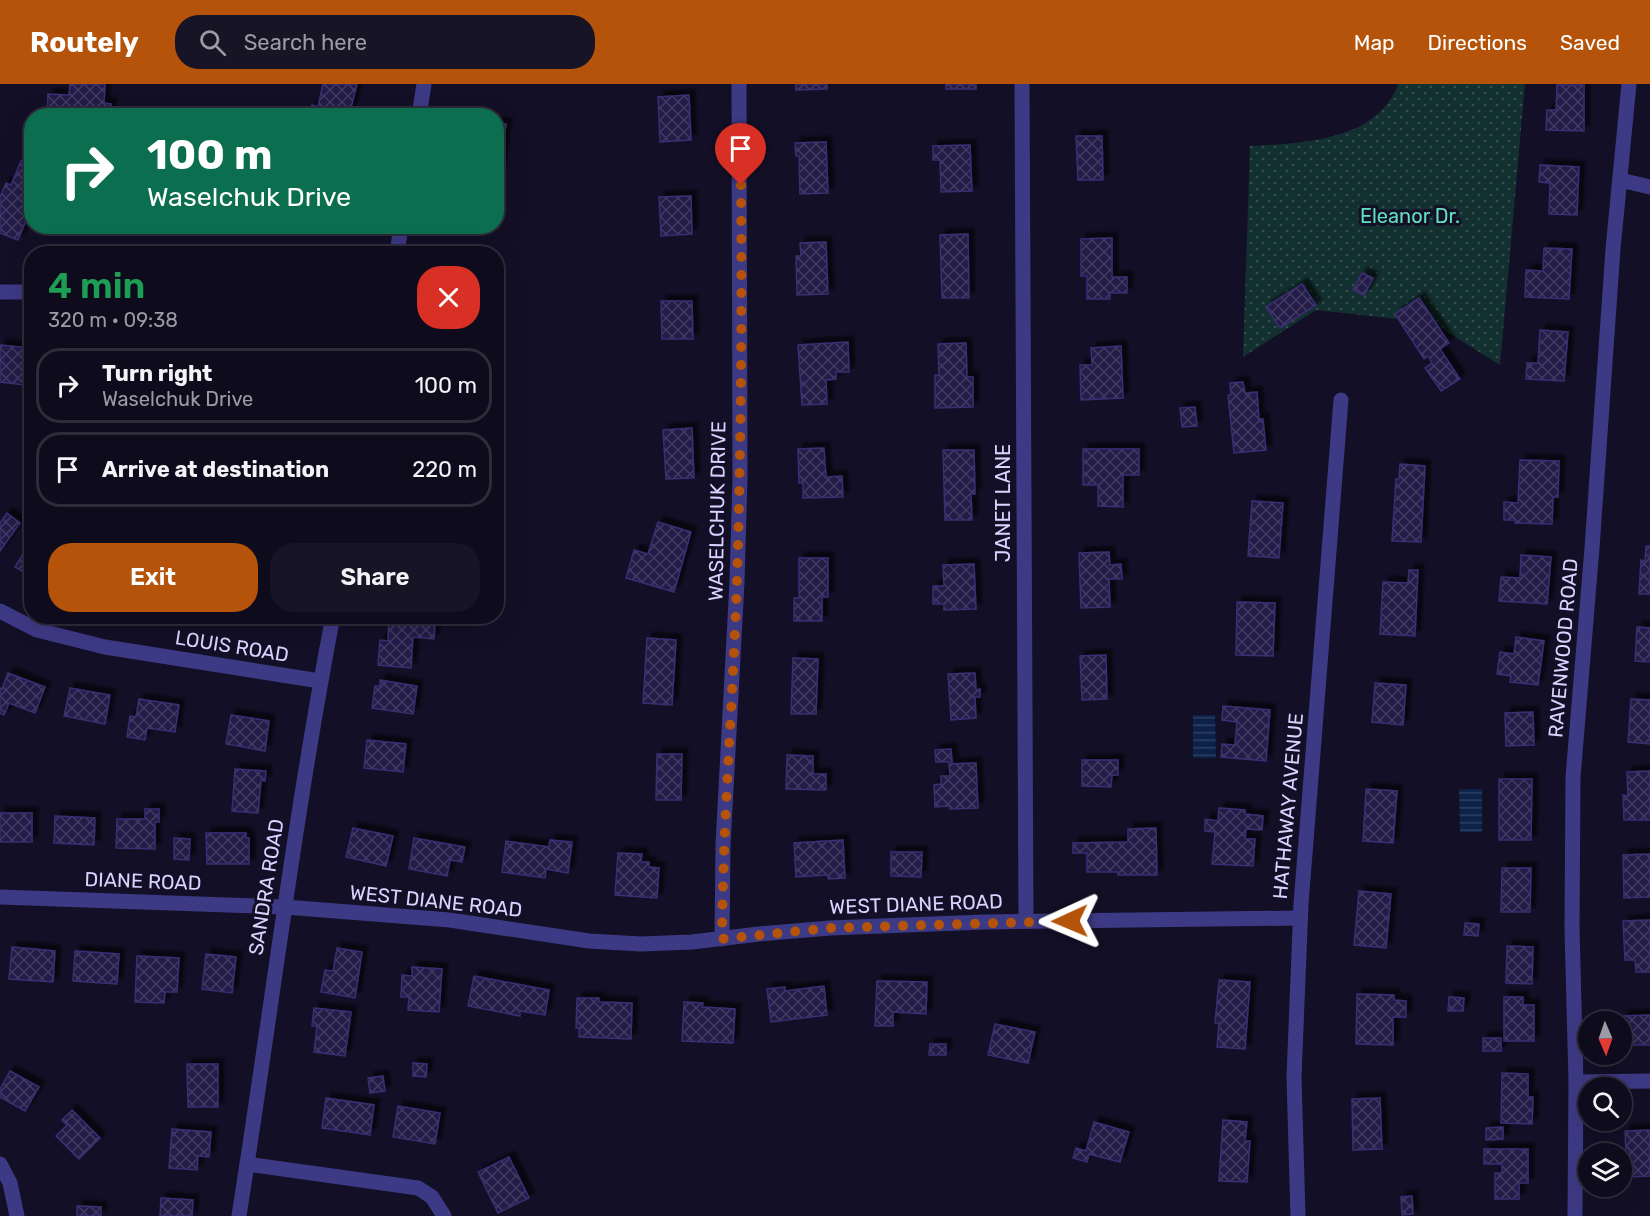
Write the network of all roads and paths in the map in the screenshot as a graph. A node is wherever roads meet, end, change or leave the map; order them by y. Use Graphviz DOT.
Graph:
graph roads {
  1 [pos="424,84"];
  2 [pos="739,84"];
  3 [pos="1022,84"];
  4 [pos="1629,84"];
  5 [pos="420,108"];
  6 [pos="1620,180"];
  7 [pos="1650,188"];
  8 [pos="0,292"];
  9 [pos="24,292"];
  10 [pos="1341,400"];
  11 [pos="0,611"];
  12 [pos="24,623"];
  13 [pos="25,624"];
  14 [pos="331,624"];
  15 [pos="320,681"];
  16 [pos="0,897"];
  17 [pos="285,907"];
  18 [pos="1300,918"];
  19 [pos="1026,921"];
  20 [pos="722,939"];
  21 [pos="1650,1081"];
  22 [pos="1576,1082"];
  23 [pos="0,1164"];
  24 [pos="247,1164"];
  25 [pos="17,1216"];
  26 [pos="239,1216"];
  27 [pos="444,1216"];
  28 [pos="1298,1216"];
  29 [pos="1575,1216"];
  1 -- 5 [label="street"];
  2 -- 20 [label="street, WASELCHUK DRIVE"];
  3 -- 19 [label="street, JANET LANE"];
  4 -- 6 [label="street, RAVENWOOD ROAD"];
  6 -- 7 [label="street"];
  6 -- 22 [label="street, RAVENWOOD ROAD"];
  8 -- 9 [label="street"];
  10 -- 18 [label="street, HATHAWAY AVENUE"];
  11 -- 12 [label="street, LOUIS ROAD"];
  13 -- 15 [label="street, LOUIS ROAD"];
  14 -- 15 [label="street, SANDRA ROAD"];
  15 -- 17 [label="street, SANDRA ROAD"];
  16 -- 17 [label="street, DIANE ROAD"];
  17 -- 20 [label="street, WEST DIANE ROAD"];
  17 -- 24 [label="street, SANDRA ROAD"];
  18 -- 19 [label="street, WEST DIANE ROAD"];
  18 -- 28 [label="street, HATHAWAY AVENUE"];
  19 -- 20 [label="street, WEST DIANE ROAD"];
  21 -- 22 [label="street"];
  22 -- 29 [label="street, RAVENWOOD ROAD"];
  23 -- 25 [label="street"];
  24 -- 26 [label="street, SANDRA ROAD"];
  24 -- 27 [label="street"];
}
